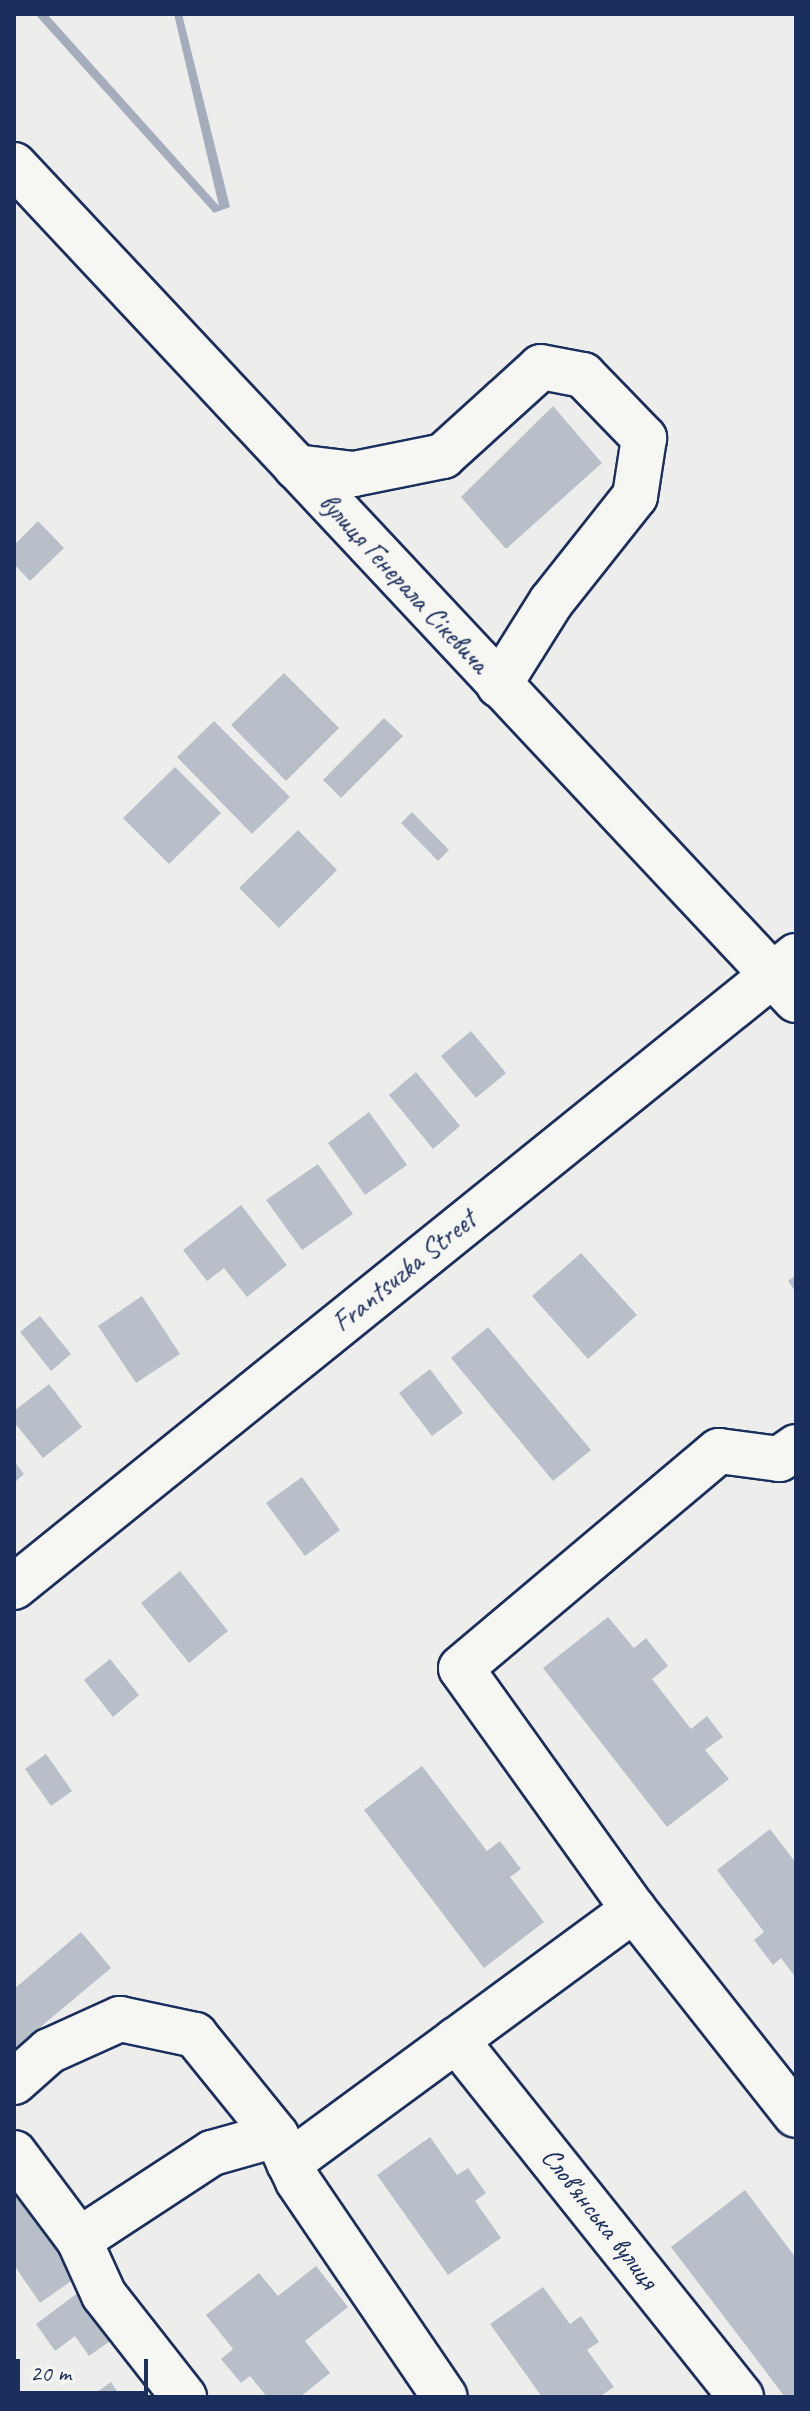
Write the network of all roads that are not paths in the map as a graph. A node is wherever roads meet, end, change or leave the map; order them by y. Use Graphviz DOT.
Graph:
graph roads {
  1 [pos="22,190"];
  2 [pos="296,467"];
  3 [pos="499,685"];
  4 [pos="787,977"];
  5 [pos="790,1462"];
  6 [pos="14,1587"];
  7 [pos="634,1910"];
  8 [pos="456,2040"];
  9 [pos="14,2082"];
  10 [pos="796,2115"];
  11 [pos="283,2149"];
  12 [pos="14,2153"];
  13 [pos="79,2240"];
  14 [pos="184,2397"];
  15 [pos="445,2397"];
  16 [pos="741,2397"];
  1 -- 2 [label="street, вулиця Генерала Сікевича"];
  2 -- 3 [label="street, вулиця Генерала Сікевича"];
  2 -- 3 [label="street"];
  3 -- 4 [label="street, вулиця Генерала Сікевича"];
  4 -- 6 [label="street, Frantsuzka Street"];
  5 -- 7 [label="street"];
  7 -- 8 [label="street"];
  7 -- 10 [label="street"];
  8 -- 11 [label="street"];
  8 -- 16 [label="street, Слов'янська вулиця"];
  9 -- 11 [label="street"];
  11 -- 13 [label="street"];
  11 -- 15 [label="street"];
  12 -- 13 [label="street"];
  13 -- 14 [label="street"];
}
